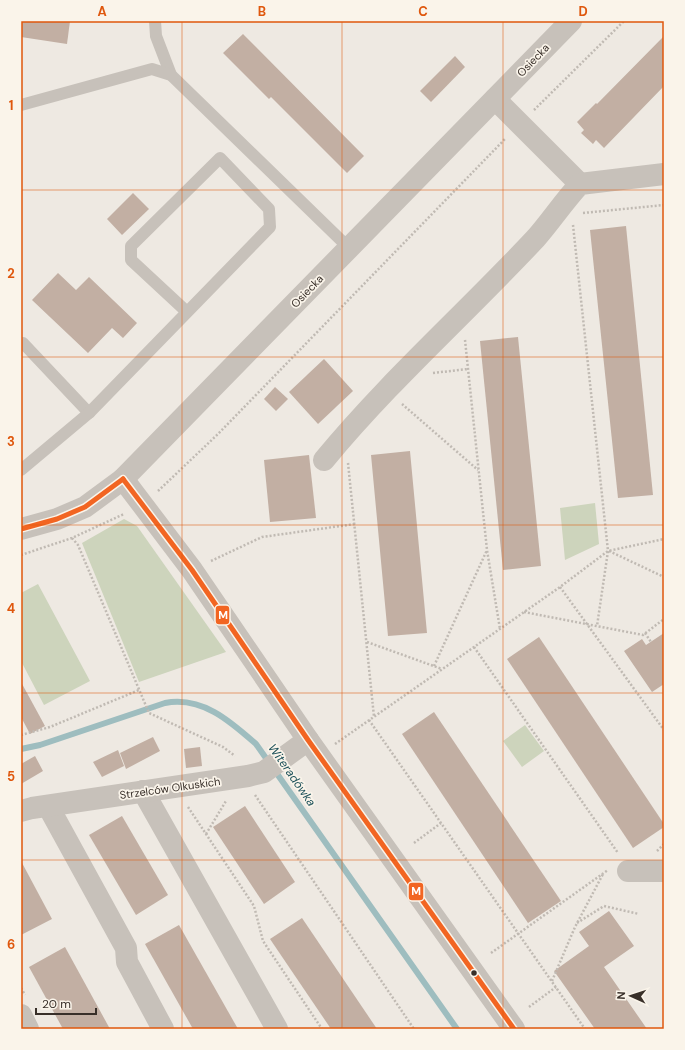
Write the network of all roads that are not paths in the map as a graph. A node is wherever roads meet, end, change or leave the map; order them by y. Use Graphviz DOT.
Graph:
graph roads {
  1 [pos="155,21"];
  2 [pos="571,21"];
  3 [pos="171,75"];
  4 [pos="495,99"];
  5 [pos="21,106"];
  6 [pos="664,174"];
  7 [pos="580,184"];
  8 [pos="349,248"];
  9 [pos="187,312"];
  10 [pos="23,343"];
  11 [pos="89,413"];
  12 [pos="324,460"];
  13 [pos="21,470"];
  14 [pos="123,479"];
  15 [pos="21,528"];
  16 [pos="308,740"];
  17 [pos="143,791"];
  18 [pos="48,806"];
  19 [pos="21,811"];
  20 [pos="625,865"];
  21 [pos="664,871"];
  22 [pos="21,1015"];
  23 [pos="28,1029"];
  24 [pos="163,1029"];
  25 [pos="277,1029"];
  26 [pos="514,1029"];
  1 -- 3 [label="lane"];
  2 -- 4 [label="street, Osiecka"];
  3 -- 5 [label="lane"];
  3 -- 8 [label="lane"];
  4 -- 7 [label="street"];
  4 -- 8 [label="street, Osiecka"];
  6 -- 7 [label="street"];
  7 -- 12 [label="street"];
  8 -- 14 [label="street, Osiecka"];
  9 -- 9 [label="lane"];
  9 -- 11 [label="lane"];
  10 -- 11 [label="lane"];
  11 -- 13 [label="lane"];
  14 -- 15 [label="street, Osiecka"];
  14 -- 16 [label="street"];
  16 -- 17 [label="street, Strzelców Olkuskich"];
  16 -- 26 [label="street"];
  17 -- 18 [label="street, Strzelców Olkuskich"];
  17 -- 25 [label="street"];
  18 -- 19 [label="street, Strzelców Olkuskich"];
  18 -- 24 [label="street"];
  20 -- 21 [label="street"];
  22 -- 23 [label="street"];
}
